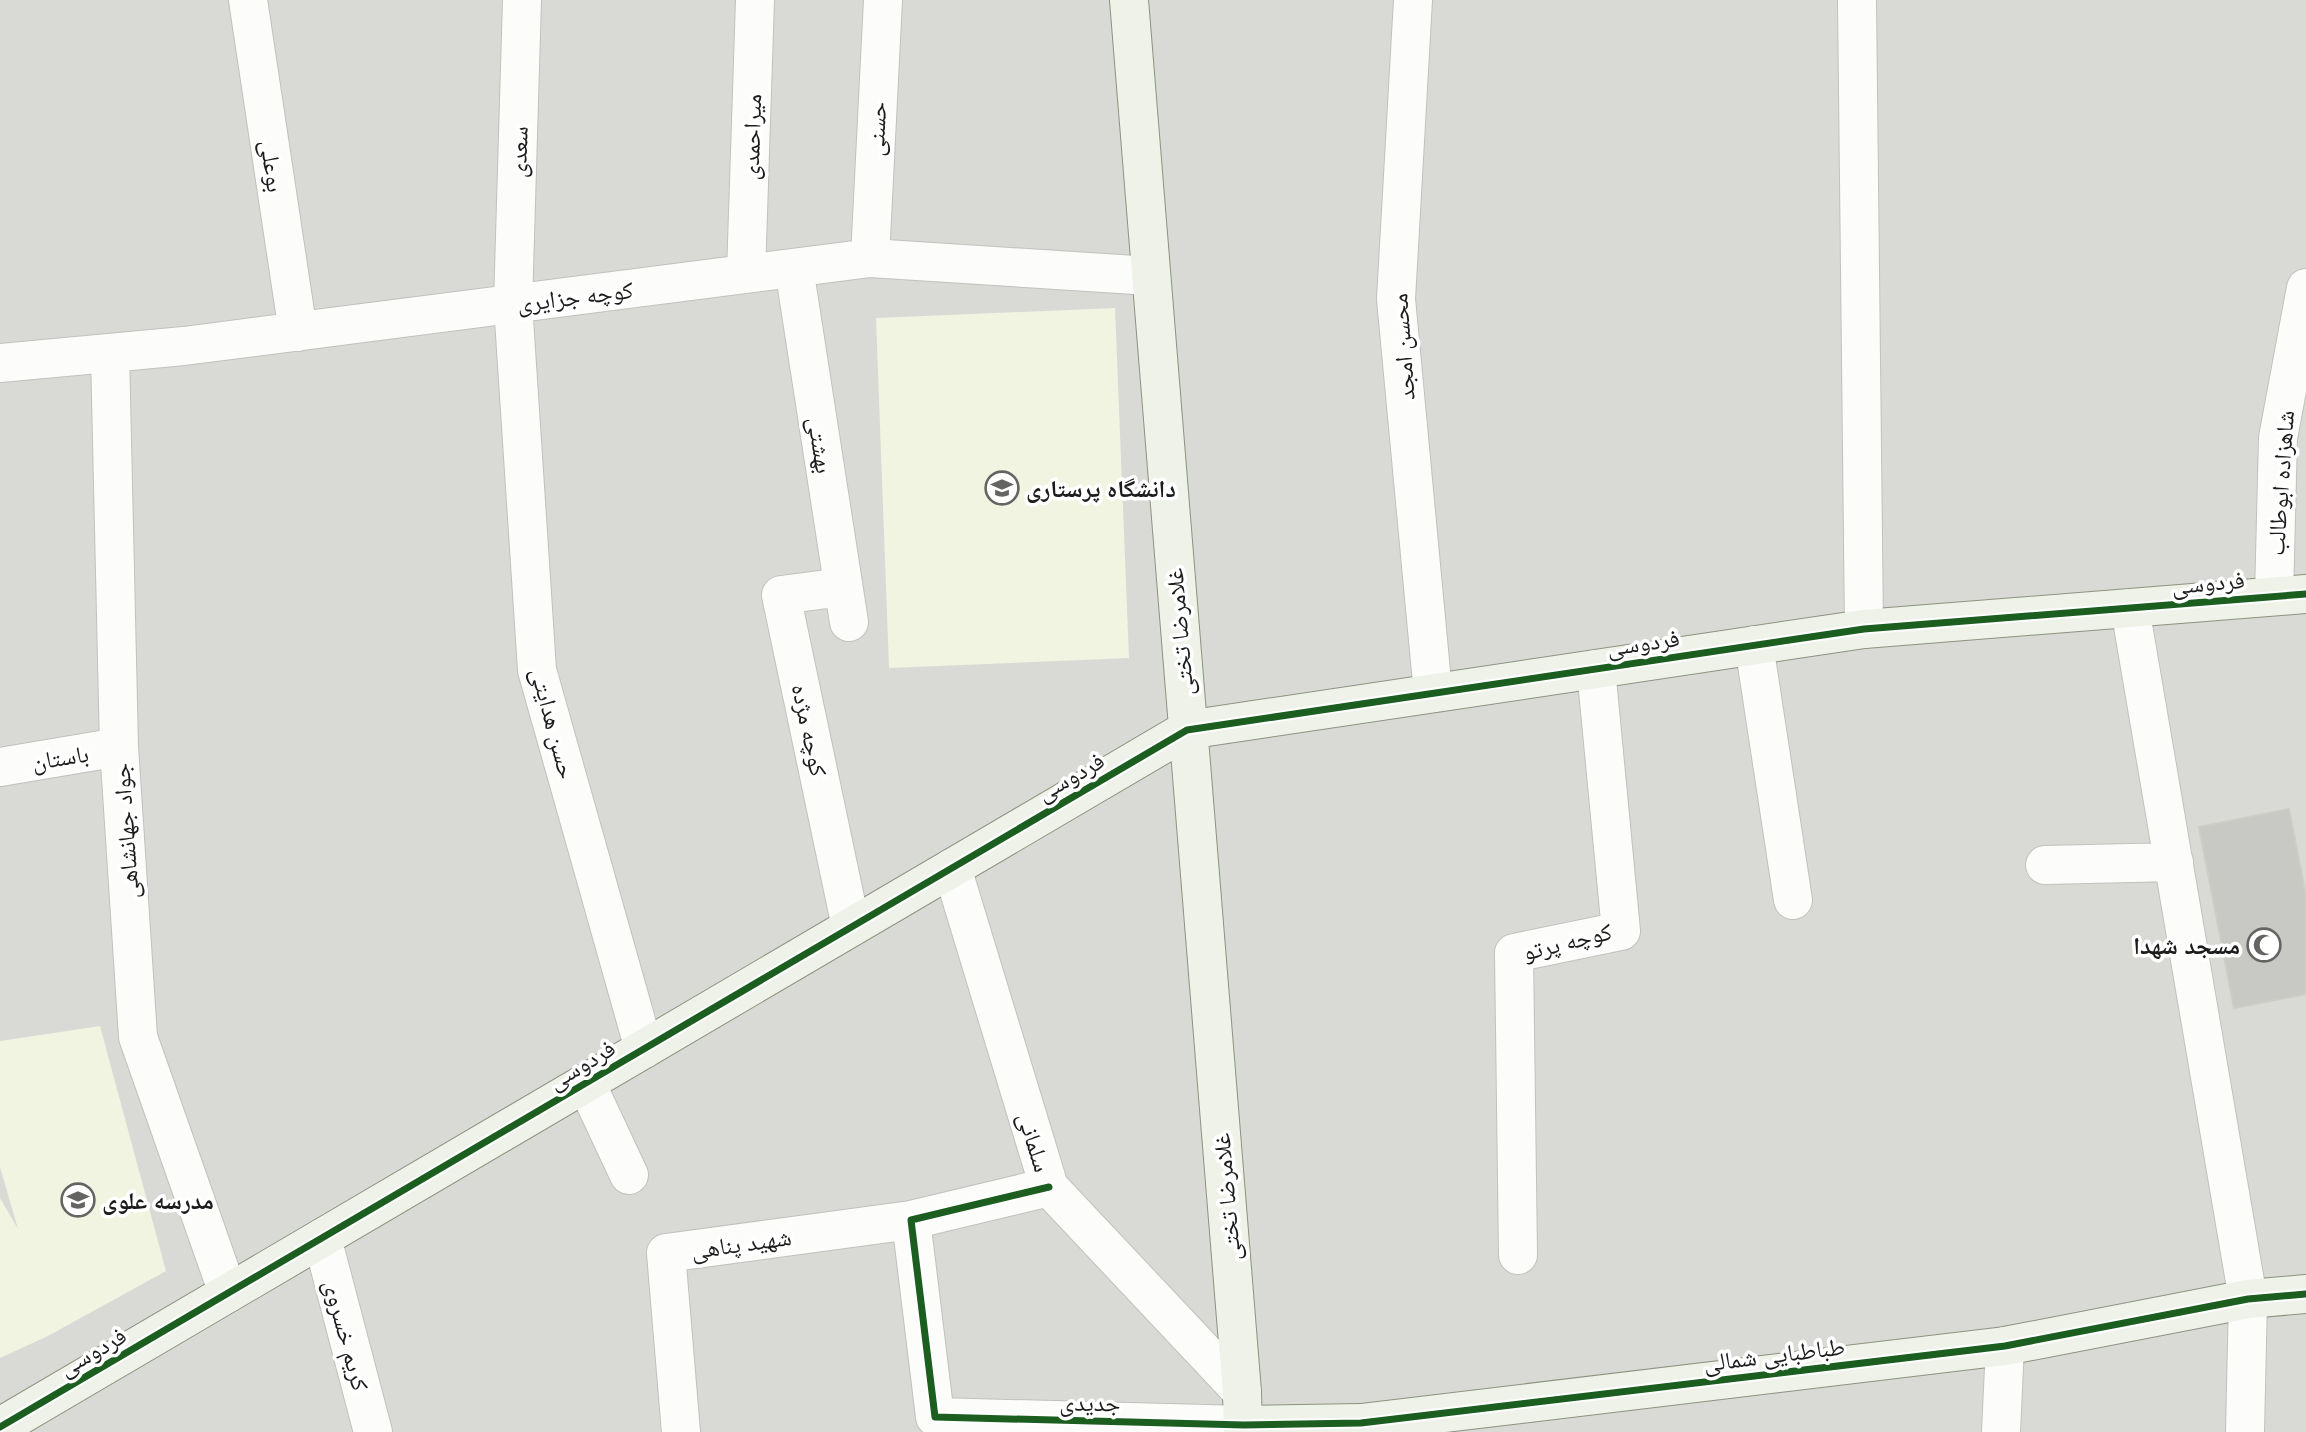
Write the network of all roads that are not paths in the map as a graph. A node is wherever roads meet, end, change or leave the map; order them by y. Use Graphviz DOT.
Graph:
graph roads {
  1 [pos="248,0"];
  2 [pos="522,0"];
  3 [pos="755,0"];
  4 [pos="883,0"];
  5 [pos="1129,0"];
  6 [pos="1413,0"];
  7 [pos="1857,0"];
  8 [pos="870,258"];
  9 [pos="794,268"];
  10 [pos="746,274"];
  11 [pos="1151,276"];
  12 [pos="2306,288"];
  13 [pos="513,304"];
  14 [pos="298,332"];
  15 [pos="110,353"];
  16 [pos="0,363"];
  17 [pos="2290,595"];
  18 [pos="846,604"];
  19 [pos="2130,608"];
  20 [pos="1864,629"];
  21 [pos="1754,645"];
  22 [pos="1596,669"];
  23 [pos="1433,693"];
  24 [pos="1187,730"];
  25 [pos="119,747"];
  26 [pos="0,767"];
  27 [pos="2174,862"];
  28 [pos="2045,865"];
  29 [pos="952,868"];
  30 [pos="1793,900"];
  31 [pos="851,927"];
  32 [pos="644,1049"];
  33 [pos="586,1083"];
  34 [pos="629,1175"];
  35 [pos="1049,1187"];
  36 [pos="911,1220"];
  37 [pos="322,1238"];
  38 [pos="1518,1255"];
  39 [pos="228,1293"];
  40 [pos="2306,1294"];
  41 [pos="2248,1299"];
  42 [pos="2006,1346"];
  43 [pos="1243,1416"];
  44 [pos="0,1427"];
  45 [pos="373,1432"];
  46 [pos="681,1432"];
  47 [pos="2001,1432"];
  48 [pos="2245,1432"];
  1 -- 14 [label="street, بوعلی"];
  2 -- 13 [label="street, سعدی"];
  3 -- 10 [label="street, میراحمدی"];
  4 -- 8 [label="street, حسنی"];
  5 -- 11 [label="street, غلامرضا تختی"];
  6 -- 23 [label="street, محسن امجد"];
  7 -- 20 [label="street"];
  8 -- 9 [label="street, کوچه جزایری"];
  8 -- 11 [label="street, کوچه جزایری"];
  9 -- 10 [label="street, کوچه جزایری"];
  9 -- 18 [label="street, بهشتی"];
  10 -- 13 [label="street, کوچه جزایری"];
  11 -- 24 [label="street, غلامرضا تختی"];
  12 -- 17 [label="street, شاهزاده ابوطالب"];
  13 -- 14 [label="street, کوچه جزایری"];
  13 -- 32 [label="street, حسن هدایتی"];
  14 -- 15 [label="street, کوچه جزایری"];
  15 -- 16 [label="street, کوچه جزایری"];
  15 -- 25 [label="street, جواد جهانشاهی"];
  17 -- 19 [label="street, فردوسی"];
  18 -- 31 [label="street, کوچه مژده"];
  19 -- 20 [label="street, فردوسی"];
  19 -- 27 [label="street"];
  20 -- 21 [label="street, فردوسی"];
  21 -- 22 [label="street, فردوسی"];
  21 -- 30 [label="street"];
  22 -- 23 [label="street, فردوسی"];
  22 -- 38 [label="street, کوچه پرتو"];
  23 -- 24 [label="street, فردوسی"];
  24 -- 29 [label="street, فردوسی"];
  24 -- 43 [label="street, غلامرضا تختی"];
  25 -- 26 [label="street, باستان"];
  25 -- 39 [label="street, جواد جهانشاهی"];
  27 -- 28 [label="street"];
  27 -- 41 [label="street"];
  29 -- 31 [label="street, فردوسی"];
  29 -- 35 [label="street, سلمانی"];
  31 -- 32 [label="street, فردوسی"];
  32 -- 33 [label="street, فردوسی"];
  33 -- 34 [label="street"];
  33 -- 37 [label="street, فردوسی"];
  35 -- 36 [label="street"];
  35 -- 43 [label="street, سلمانی"];
  36 -- 43 [label="street, جدیدی"];
  36 -- 46 [label="street, شهید پناهی"];
  37 -- 39 [label="street, فردوسی"];
  37 -- 45 [label="street, کریم خسروی"];
  39 -- 44 [label="street, فردوسی"];
  40 -- 41 [label="street, طباطبایی شمالی"];
  41 -- 42 [label="street, طباطبایی شمالی"];
  41 -- 48 [label="street"];
  42 -- 43 [label="street, طباطبایی شمالی"];
  42 -- 47 [label="street"];
}
